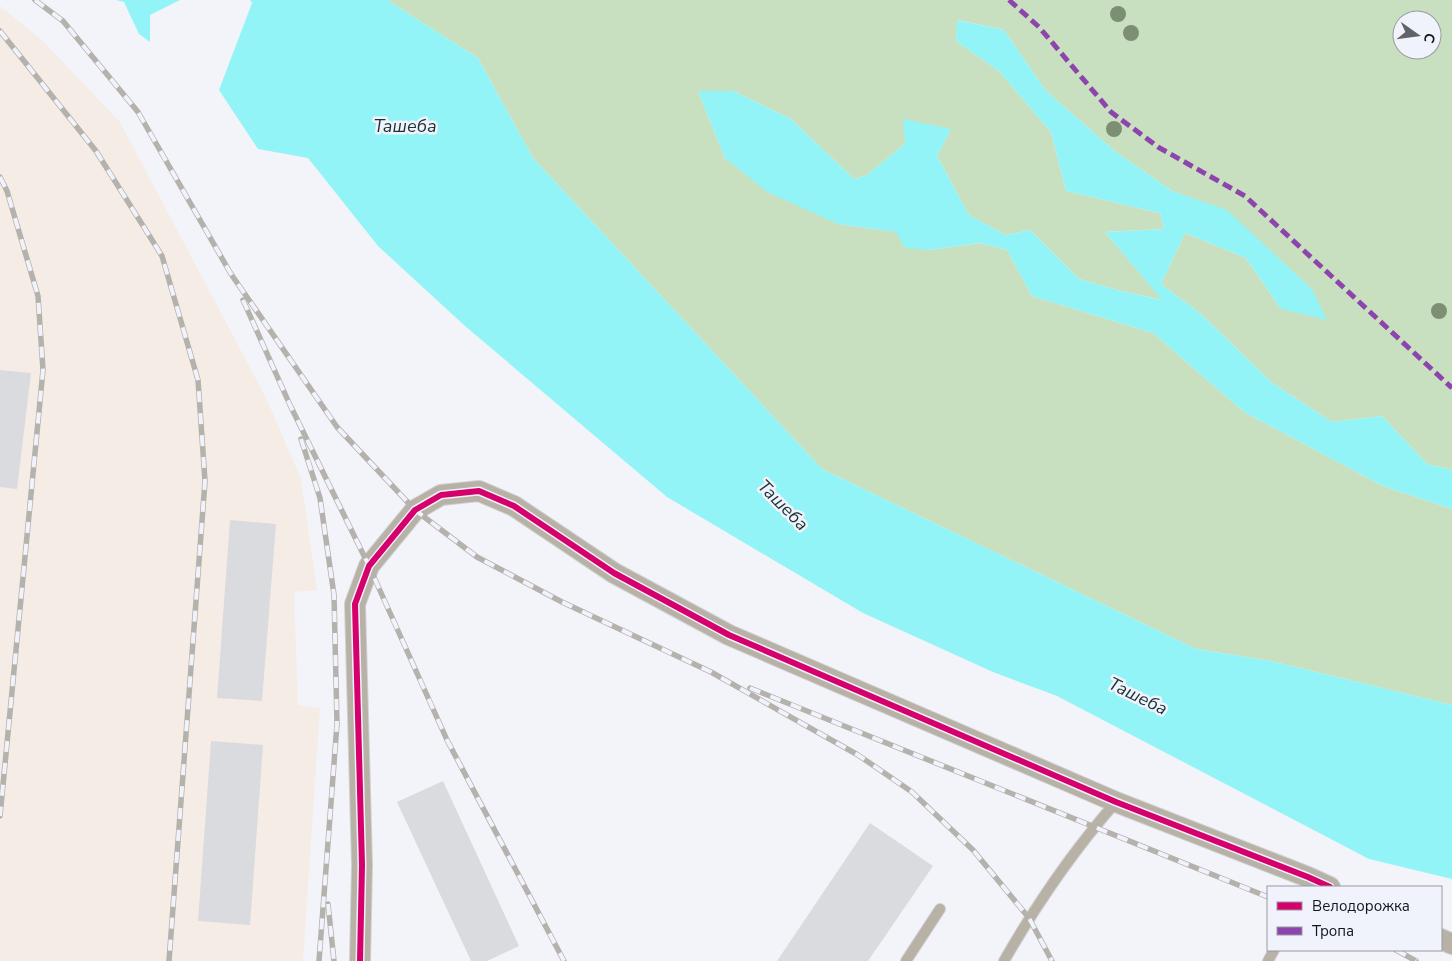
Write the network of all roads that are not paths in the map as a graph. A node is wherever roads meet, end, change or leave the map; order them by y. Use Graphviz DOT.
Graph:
graph roads {
  1 [pos="1116,802"];
  2 [pos="1306,882"];
  3 [pos="1325,886"];
  4 [pos="940,909"];
  5 [pos="360,961"];
  6 [pos="906,961"];
  7 [pos="1004,961"];
  1 -- 2 [label="street"];
  1 -- 5 [label="street"];
  1 -- 7 [label="lane"];
  2 -- 3 [label="street"];
  4 -- 6 [label="lane"];
}
